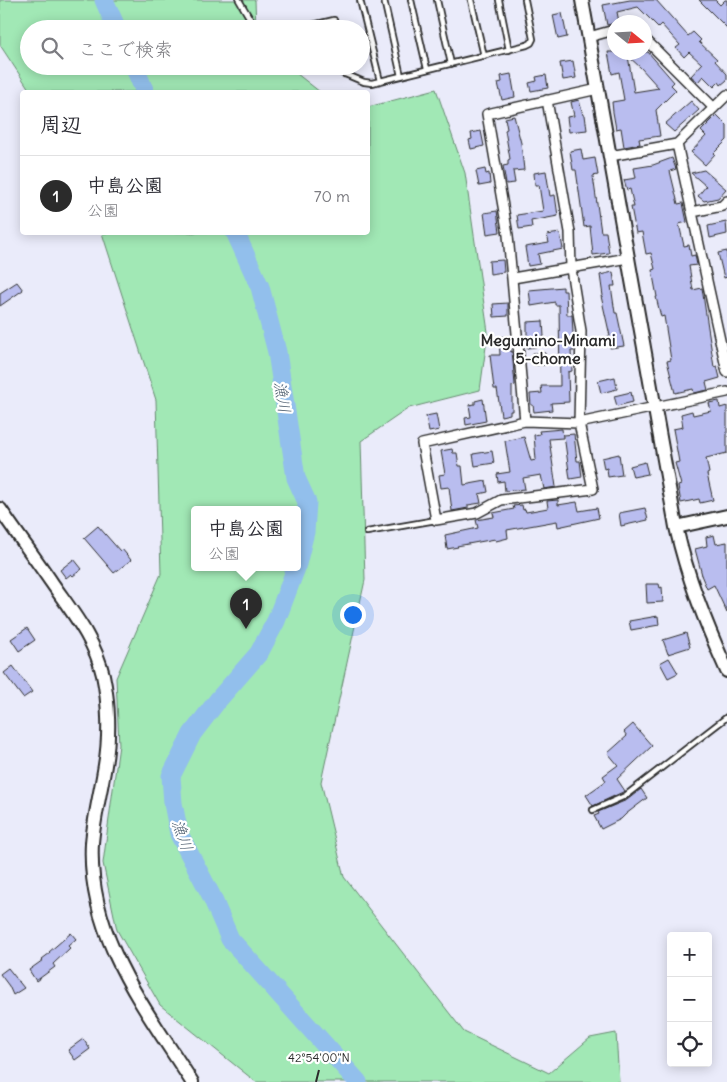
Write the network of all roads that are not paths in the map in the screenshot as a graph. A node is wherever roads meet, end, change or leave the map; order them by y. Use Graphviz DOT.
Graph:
graph roads {
  1 [pos="239,0"];
  2 [pos="360,0"];
  3 [pos="384,0"];
  4 [pos="411,0"];
  5 [pos="437,0"];
  6 [pos="471,0"];
  7 [pos="499,0"];
  8 [pos="525,0"];
  9 [pos="582,0"];
  10 [pos="251,20"];
  11 [pos="365,20"];
  12 [pos="607,32"];
  13 [pos="590,37"];
  14 [pos="370,40"];
  15 [pos="652,46"];
  16 [pos="509,50"];
  17 [pos="484,56"];
  18 [pos="451,64"];
  19 [pos="427,69"];
  20 [pos="346,75"];
  21 [pos="401,76"];
  22 [pos="380,81"];
  23 [pos="598,89"];
  24 [pos="727,95"];
  25 [pos="547,100"];
  26 [pos="714,108"];
  27 [pos="677,144"];
  28 [pos="610,156"];
  29 [pos="727,201"];
  30 [pos="692,212"];
  31 [pos="628,258"];
  32 [pos="571,269"];
  33 [pos="513,278"];
  34 [pos="727,372"];
  35 [pos="727,392"];
  36 [pos="654,407"];
  37 [pos="525,421"];
  38 [pos="579,423"];
  39 [pos="0,509"];
  40 [pos="727,516"];
  41 [pos="436,520"];
  42 [pos="676,527"];
  43 [pos="367,532"];
  44 [pos="727,671"];
  45 [pos="727,717"];
  46 [pos="593,810"];
  47 [pos="192,1082"];
  1 -- 10 [label="lane"];
  2 -- 11 [label="lane"];
  3 -- 21 [label="lane"];
  4 -- 19 [label="lane"];
  5 -- 18 [label="lane"];
  6 -- 17 [label="lane"];
  7 -- 16 [label="lane"];
  8 -- 16 [label="lane"];
  9 -- 13 [label="street"];
  12 -- 13 [label="street"];
  13 -- 23 [label="street"];
  14 -- 22 [label="lane"];
  15 -- 26 [label="street"];
  16 -- 17 [label="lane"];
  17 -- 18 [label="lane"];
  18 -- 19 [label="lane"];
  19 -- 21 [label="lane"];
  20 -- 22 [label="lane"];
  21 -- 22 [label="lane"];
  23 -- 25 [label="street"];
  23 -- 28 [label="street"];
  24 -- 26 [label="street"];
  25 -- 32 [label="street"];
  25 -- 33 [label="street"];
  26 -- 27 [label="street"];
  27 -- 28 [label="street"];
  27 -- 30 [label="street"];
  28 -- 31 [label="street"];
  29 -- 30 [label="street"];
  30 -- 34 [label="street"];
  31 -- 32 [label="street"];
  31 -- 36 [label="street"];
  32 -- 33 [label="street"];
  32 -- 38 [label="street"];
  33 -- 37 [label="street"];
  35 -- 36 [label="street"];
  36 -- 38 [label="street"];
  36 -- 42 [label="street"];
  37 -- 38 [label="street"];
  37 -- 41 [label="street"];
  38 -- 41 [label="street"];
  39 -- 47 [label="street"];
  40 -- 42 [label="street"];
  41 -- 43 [label="lane"];
  42 -- 44 [label="street"];
  45 -- 46 [label="lane"];
}
